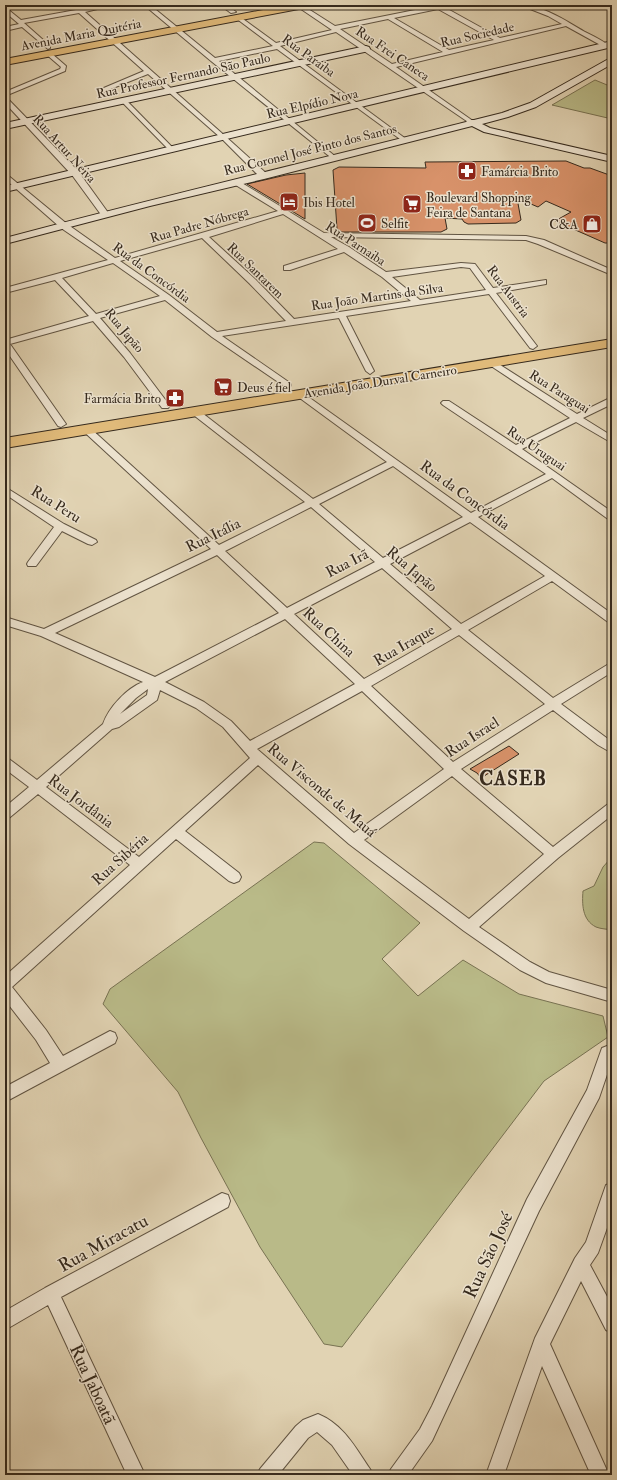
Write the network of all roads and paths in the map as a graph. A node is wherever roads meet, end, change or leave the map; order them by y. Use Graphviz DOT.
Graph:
graph roads {
  1 [pos="74,5"];
  2 [pos="111,5"];
  3 [pos="147,5"];
  4 [pos="223,5"];
  5 [pos="272,5"];
  6 [pos="302,5"];
  7 [pos="448,5"];
  8 [pos="523,5"];
  9 [pos="602,5"];
  10 [pos="439,7"];
  11 [pos="612,8"];
  12 [pos="5,9"];
  13 [pos="80,10"];
  14 [pos="236,15"];
  15 [pos="389,17"];
  16 [pos="22,24"];
  17 [pos="568,24"];
  18 [pos="173,27"];
  19 [pos="5,29"];
  20 [pos="337,29"];
  21 [pos="112,39"];
  22 [pos="500,40"];
  23 [pos="609,45"];
  24 [pos="276,46"];
  25 [pos="366,49"];
  26 [pos="48,50"];
  27 [pos="448,52"];
  28 [pos="5,56"];
  29 [pos="213,60"];
  30 [pos="612,60"];
  31 [pos="5,62"];
  32 [pos="300,63"];
  33 [pos="391,66"];
  34 [pos="149,71"];
  35 [pos="234,77"];
  36 [pos="171,90"];
  37 [pos="426,90"];
  38 [pos="101,91"];
  39 [pos="5,94"];
  40 [pos="5,98"];
  41 [pos="124,101"];
  42 [pos="356,106"];
  43 [pos="505,115"];
  44 [pos="26,121"];
  45 [pos="290,122"];
  46 [pos="471,122"];
  47 [pos="5,126"];
  48 [pos="507,127"];
  49 [pos="447,129"];
  50 [pos="485,129"];
  51 [pos="223,137"];
  52 [pos="404,140"];
  53 [pos="172,150"];
  54 [pos="612,153"];
  55 [pos="334,158"];
  56 [pos="612,159"];
  57 [pos="75,173"];
  58 [pos="5,175"];
  59 [pos="264,176"];
  60 [pos="237,182"];
  61 [pos="17,186"];
  62 [pos="5,189"];
  63 [pos="283,212"];
  64 [pos="106,214"];
  65 [pos="64,226"];
  66 [pos="203,235"];
  67 [pos="325,235"];
  68 [pos="5,240"];
  69 [pos="346,249"];
  70 [pos="114,261"];
  71 [pos="287,268"];
  72 [pos="612,273"];
  73 [pos="385,276"];
  74 [pos="57,277"];
  75 [pos="544,282"];
  76 [pos="5,291"];
  77 [pos="491,292"];
  78 [pos="166,297"];
  79 [pos="418,303"];
  80 [pos="340,314"];
  81 [pos="96,317"];
  82 [pos="292,322"];
  83 [pos="612,333"];
  84 [pos="215,335"];
  85 [pos="5,343"];
  86 [pos="612,343"];
  87 [pos="533,346"];
  88 [pos="494,364"];
  89 [pos="370,371"];
  90 [pos="287,385"];
  91 [pos="300,394"];
  92 [pos="612,400"];
  93 [pos="446,403"];
  94 [pos="165,406"];
  95 [pos="194,411"];
  96 [pos="576,417"];
  97 [pos="60,424"];
  98 [pos="86,429"];
  99 [pos="5,432"];
  100 [pos="612,440"];
  101 [pos="5,443"];
  102 [pos="516,449"];
  103 [pos="394,462"];
  104 [pos="553,474"];
  105 [pos="5,490"];
  106 [pos="312,503"];
  107 [pos="472,517"];
  108 [pos="612,517"];
  109 [pos="60,526"];
  110 [pos="92,542"];
  111 [pos="218,550"];
  112 [pos="382,563"];
  113 [pos="32,564"];
  114 [pos="552,576"];
  115 [pos="286,613"];
  116 [pos="612,619"];
  117 [pos="5,620"];
  118 [pos="461,630"];
  119 [pos="45,633"];
  120 [pos="612,666"];
  121 [pos="155,682"];
  122 [pos="363,685"];
  123 [pos="552,704"];
  124 [pos="248,748"];
  125 [pos="612,748"];
  126 [pos="258,758"];
  127 [pos="5,762"];
  128 [pos="452,769"];
  129 [pos="37,788"];
  130 [pos="611,810"];
  131 [pos="5,814"];
  132 [pos="175,832"];
  133 [pos="354,840"];
  134 [pos="554,854"];
  135 [pos="139,864"];
  136 [pos="234,877"];
  137 [pos="470,927"];
  138 [pos="5,985"];
  139 [pos="5,989"];
  140 [pos="612,996"];
  141 [pos="110,1038"];
  142 [pos="612,1051"];
  143 [pos="60,1065"];
  144 [pos="5,1095"];
  145 [pos="612,1191"];
  146 [pos="222,1201"];
  147 [pos="581,1264"];
  148 [pos="51,1294"];
  149 [pos="5,1321"];
  150 [pos="612,1324"];
  151 [pos="541,1344"];
  152 [pos="136,1475"];
  153 [pos="266,1475"];
  154 [pos="364,1475"];
  155 [pos="397,1475"];
  156 [pos="495,1475"];
  157 [pos="600,1475"];
  1 -- 13 [label="street"];
  2 -- 13 [label="street"];
  3 -- 18 [label="street"];
  4 -- 14 [label="street, Rua Paraiba"];
  5 -- 14 [label="main road, Avenida Maria Quitéria"];
  6 -- 14 [label="main road, Avenida Maria Quitéria"];
  6 -- 20 [label="street, Rua Frei Caneca"];
  7 -- 10 [label="street"];
  8 -- 17 [label="street"];
  9 -- 11 [label="street"];
  10 -- 15 [label="street"];
  10 -- 22 [label="street"];
  12 -- 16 [label="street"];
  13 -- 16 [label="street"];
  13 -- 21 [label="street"];
  14 -- 18 [label="main road, Avenida Maria Quitéria"];
  14 -- 24 [label="street, Rua Paraiba"];
  15 -- 20 [label="street"];
  15 -- 27 [label="street"];
  16 -- 19 [label="street"];
  16 -- 26 [label="street"];
  17 -- 22 [label="street, Rua Sociedade"];
  17 -- 23 [label="street"];
  18 -- 21 [label="main road, Avenida Maria Quitéria"];
  18 -- 29 [label="street"];
  20 -- 24 [label="street"];
  20 -- 25 [label="street, Rua Frei Caneca"];
  21 -- 26 [label="main road, Avenida Maria Quitéria"];
  21 -- 34 [label="street"];
  22 -- 27 [label="street, Rua Sociedade"];
  23 -- 37 [label="street, Rua Elpídio Nova"];
  24 -- 29 [label="street"];
  24 -- 32 [label="street, Rua Paraiba"];
  25 -- 32 [label="street, Rua Professor Fernando São Paulo"];
  25 -- 33 [label="street, Rua Frei Caneca"];
  26 -- 28 [label="main road, Avenida Maria Quitéria"];
  26 -- 31 [label="main road, Avenida Maria Quitéria"];
  26 -- 39 [label="street"];
  27 -- 33 [label="street, Rua Sociedade"];
  29 -- 35 [label="street"];
  30 -- 43 [label="street, Rua Coronel José Pinto dos Santos"];
  32 -- 35 [label="street, Rua Professor Fernando São Paulo"];
  32 -- 42 [label="street, Rua Paraiba"];
  33 -- 37 [label="street, Rua Frei Caneca"];
  34 -- 36 [label="street"];
  34 -- 38 [label="street"];
  35 -- 36 [label="street, Rua Professor Fernando São Paulo"];
  35 -- 45 [label="street"];
  36 -- 41 [label="street, Rua Professor Fernando São Paulo"];
  36 -- 51 [label="street"];
  37 -- 42 [label="street, Rua Elpídio Nova"];
  37 -- 46 [label="street, Rua Frei Caneca"];
  40 -- 44 [label="street, Rua Artur Neiva"];
  41 -- 44 [label="street, Rua Professor Fernando São Paulo"];
  41 -- 53 [label="street"];
  42 -- 45 [label="street, Rua Elpídio Nova"];
  42 -- 52 [label="street, Rua Paraiba"];
  43 -- 46 [label="street, Rua Coronel José Pinto dos Santos"];
  43 -- 48 [label="street"];
  44 -- 47 [label="street, Rua Professor Fernando São Paulo"];
  44 -- 57 [label="street, Rua Artur Neiva"];
  45 -- 51 [label="street, Rua Elpídio Nova"];
  45 -- 55 [label="street"];
  46 -- 49 [label="street, Rua Coronel José Pinto dos Santos"];
  46 -- 50 [label="street"];
  48 -- 50 [label="street"];
  48 -- 54 [label="street"];
  49 -- 50 [label="street"];
  49 -- 52 [label="street, Rua Coronel José Pinto dos Santos"];
  50 -- 56 [label="street"];
  51 -- 53 [label="street, Rua Elpídio Nova"];
  51 -- 59 [label="street"];
  52 -- 55 [label="street, Rua Coronel José Pinto dos Santos"];
  53 -- 57 [label="street, Rua Elpídio Nova"];
  55 -- 59 [label="street, Rua Coronel José Pinto dos Santos"];
  57 -- 61 [label="street, Rua Elpídio Nova"];
  57 -- 64 [label="street, Rua Artur Neiva"];
  58 -- 61 [label="street, Rua da Concórdia"];
  59 -- 60 [label="street, Rua Coronel José Pinto dos Santos"];
  60 -- 63 [label="street, Rua Parnaiba"];
  60 -- 64 [label="street, Rua Coronel José Pinto dos Santos"];
  61 -- 62 [label="street, Rua Elpídio Nova"];
  61 -- 65 [label="street, Rua da Concórdia"];
  63 -- 66 [label="street, Rua Padre Nóbrega"];
  63 -- 67 [label="street, Rua Parnaiba"];
  64 -- 65 [label="street, Rua Coronel José Pinto dos Santos"];
  65 -- 68 [label="street, Rua Coronel José Pinto dos Santos"];
  65 -- 70 [label="street, Rua da Concórdia"];
  66 -- 70 [label="street, Rua Padre Nóbrega"];
  66 -- 82 [label="street, Rua Santarem"];
  67 -- 69 [label="street, Rua Parnaiba"];
  67 -- 72 [label="street"];
  69 -- 71 [label="street"];
  69 -- 73 [label="street, Rua Parnaiba"];
  70 -- 74 [label="street, Rua Padre Nóbrega"];
  70 -- 78 [label="street, Rua da Concórdia"];
  73 -- 77 [label="street, Rua Austria"];
  73 -- 79 [label="street, Rua Parnaiba"];
  74 -- 76 [label="street, Rua Padre Nóbrega"];
  74 -- 81 [label="street, Rua Japão"];
  75 -- 77 [label="street, Rua João Martins da Silva"];
  77 -- 79 [label="street, Rua João Martins da Silva"];
  77 -- 87 [label="street, Rua Austria"];
  78 -- 81 [label="street"];
  78 -- 84 [label="street, Rua da Concórdia"];
  79 -- 80 [label="street, Rua João Martins da Silva"];
  80 -- 82 [label="street, Rua João Martins da Silva"];
  80 -- 89 [label="street"];
  81 -- 85 [label="street"];
  81 -- 94 [label="street, Rua Japão"];
  82 -- 84 [label="street, Rua João Martins da Silva"];
  83 -- 87 [label="main road, Avenida João Durval Carneiro"];
  84 -- 90 [label="street, Rua da Concórdia"];
  85 -- 97 [label="street"];
  86 -- 88 [label="main road, Avenida João Durval Carneiro"];
  87 -- 89 [label="main road, Avenida João Durval Carneiro"];
  88 -- 91 [label="main road, Avenida João Durval Carneiro"];
  88 -- 96 [label="street, Rua Paraguai"];
  89 -- 90 [label="main road, Avenida João Durval Carneiro"];
  90 -- 94 [label="main road, Avenida João Durval Carneiro"];
  91 -- 95 [label="main road, Avenida João Durval Carneiro"];
  91 -- 103 [label="street, Rua da Concórdia"];
  92 -- 96 [label="street"];
  93 -- 102 [label="street, Rua Uruguai"];
  94 -- 97 [label="main road, Avenida João Durval Carneiro"];
  95 -- 98 [label="main road, Avenida João Durval Carneiro"];
  95 -- 106 [label="street, Rua Japão"];
  96 -- 100 [label="street, Rua Paraguai"];
  96 -- 102 [label="street"];
  97 -- 99 [label="main road, Avenida João Durval Carneiro"];
  98 -- 101 [label="main road, Avenida João Durval Carneiro"];
  98 -- 111 [label="street, Rua China"];
  102 -- 104 [label="street, Rua Uruguai"];
  103 -- 106 [label="street, Rua Itália"];
  103 -- 107 [label="street, Rua da Concórdia"];
  104 -- 107 [label="street, Rua Irã"];
  104 -- 108 [label="street, Rua Uruguai"];
  105 -- 109 [label="street, Rua Peru"];
  106 -- 111 [label="street, Rua Itália"];
  106 -- 112 [label="street, Rua Japão"];
  107 -- 112 [label="street, Rua Irã"];
  107 -- 114 [label="street, Rua da Concórdia"];
  109 -- 110 [label="street, Rua Peru"];
  109 -- 113 [label="street"];
  111 -- 115 [label="street, Rua China"];
  111 -- 119 [label="street, Rua Itália"];
  112 -- 115 [label="street, Rua Irã"];
  112 -- 118 [label="street, Rua Japão"];
  114 -- 116 [label="street, Rua da Concórdia"];
  114 -- 118 [label="street, Rua Iraque"];
  115 -- 121 [label="street, Rua Irã"];
  115 -- 122 [label="street, Rua China"];
  117 -- 119 [label="street, Rua Visconde de Mauá"];
  118 -- 122 [label="street, Rua Iraque"];
  118 -- 123 [label="street, Rua Japão"];
  119 -- 121 [label="street, Rua Visconde de Mauá"];
  120 -- 123 [label="street, Rua Israel"];
  121 -- 124 [label="street, Rua Visconde de Mauá"];
  121 -- 129 [label="street"];
  122 -- 124 [label="street, Rua Iraque"];
  122 -- 128 [label="street, Rua China"];
  123 -- 125 [label="street, Rua Japão"];
  123 -- 128 [label="street, Rua Israel"];
  124 -- 126 [label="street, Rua Visconde de Mauá"];
  126 -- 132 [label="street, Rua Sibéria"];
  126 -- 133 [label="street, Rua Visconde de Mauá"];
  127 -- 129 [label="street, Rua Jordânia"];
  128 -- 133 [label="street, Rua Israel"];
  128 -- 134 [label="street, Rua China"];
  129 -- 131 [label="street"];
  129 -- 135 [label="street, Rua Jordânia"];
  130 -- 134 [label="street"];
  132 -- 135 [label="street, Rua Sibéria"];
  132 -- 136 [label="street"];
  133 -- 137 [label="street, Rua Visconde de Mauá"];
  134 -- 137 [label="street"];
  135 -- 138 [label="street, Rua Sibéria"];
  137 -- 140 [label="street, Rua Visconde de Mauá"];
  139 -- 143 [label="street"];
  141 -- 143 [label="street"];
  142 -- 155 [label="street, Rua São José"];
  143 -- 144 [label="street"];
  145 -- 147 [label="street"];
  146 -- 148 [label="street, Rua Miracatu"];
  147 -- 150 [label="street"];
  147 -- 151 [label="street"];
  148 -- 149 [label="street, Rua Miracatu"];
  148 -- 152 [label="street, Rua Jaboatã"];
  151 -- 156 [label="street"];
  151 -- 157 [label="street"];
  153 -- 154 [label="street"];
}
